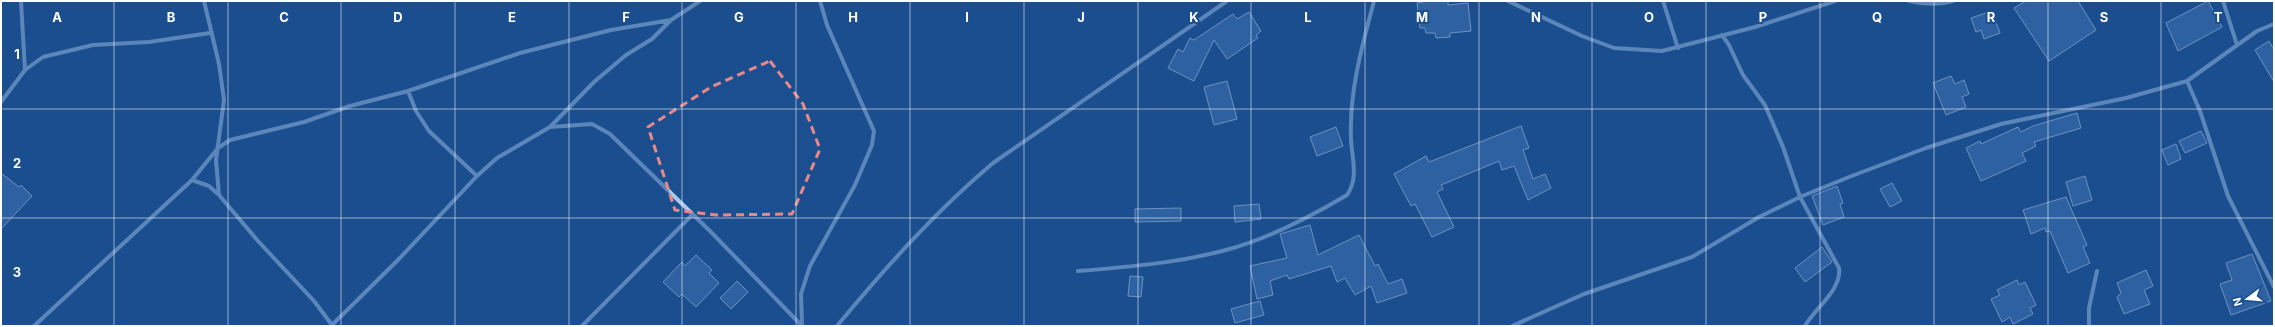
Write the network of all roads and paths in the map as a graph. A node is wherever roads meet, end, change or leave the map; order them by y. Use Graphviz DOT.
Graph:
graph roads {
  1 [pos="20,1"];
  2 [pos="204,1"];
  3 [pos="700,1"];
  4 [pos="820,1"];
  5 [pos="1227,1"];
  6 [pos="1374,1"];
  7 [pos="1508,1"];
  8 [pos="1663,1"];
  9 [pos="1834,1"];
  10 [pos="1909,1"];
  11 [pos="1953,1"];
  12 [pos="2223,1"];
  13 [pos="671,20"];
  14 [pos="2274,24"];
  15 [pos="210,33"];
  16 [pos="1722,35"];
  17 [pos="2237,45"];
  18 [pos="1678,48"];
  19 [pos="25,70"];
  20 [pos="2187,81"];
  21 [pos="408,91"];
  22 [pos="1,102"];
  23 [pos="550,127"];
  24 [pos="218,148"];
  25 [pos="477,176"];
  26 [pos="192,180"];
  27 [pos="219,195"];
  28 [pos="1800,197"];
  29 [pos="692,215"];
  30 [pos="1078,271"];
  31 [pos="2097,271"];
  32 [pos="2274,287"];
  33 [pos="34,326"];
  34 [pos="332,326"];
  35 [pos="582,326"];
  36 [pos="802,326"];
  37 [pos="837,326"];
  38 [pos="1512,326"];
  39 [pos="1805,326"];
  40 [pos="2089,326"];
  1 -- 19 [label="street"];
  2 -- 15 [label="street"];
  3 -- 13 [label="street"];
  4 -- 36 [label="street"];
  5 -- 37 [label="street"];
  6 -- 30 [label="street"];
  7 -- 18 [label="street"];
  8 -- 18 [label="street"];
  9 -- 16 [label="street"];
  10 -- 11 [label="street"];
  12 -- 17 [label="street"];
  13 -- 21 [label="street"];
  13 -- 23 [label="street"];
  14 -- 17 [label="street"];
  15 -- 19 [label="street"];
  15 -- 24 [label="street"];
  16 -- 18 [label="street"];
  16 -- 28 [label="street"];
  17 -- 20 [label="street"];
  19 -- 22 [label="street"];
  20 -- 28 [label="street"];
  20 -- 32 [label="street"];
  21 -- 24 [label="street"];
  21 -- 25 [label="street"];
  23 -- 25 [label="street"];
  23 -- 29 [label="street"];
  24 -- 26 [label="street"];
  24 -- 27 [label="street"];
  25 -- 34 [label="street"];
  26 -- 27 [label="street"];
  26 -- 33 [label="street"];
  27 -- 34 [label="street"];
  28 -- 38 [label="street"];
  28 -- 39 [label="street"];
  29 -- 35 [label="street"];
  29 -- 36 [label="street"];
  31 -- 40 [label="street"];
}
